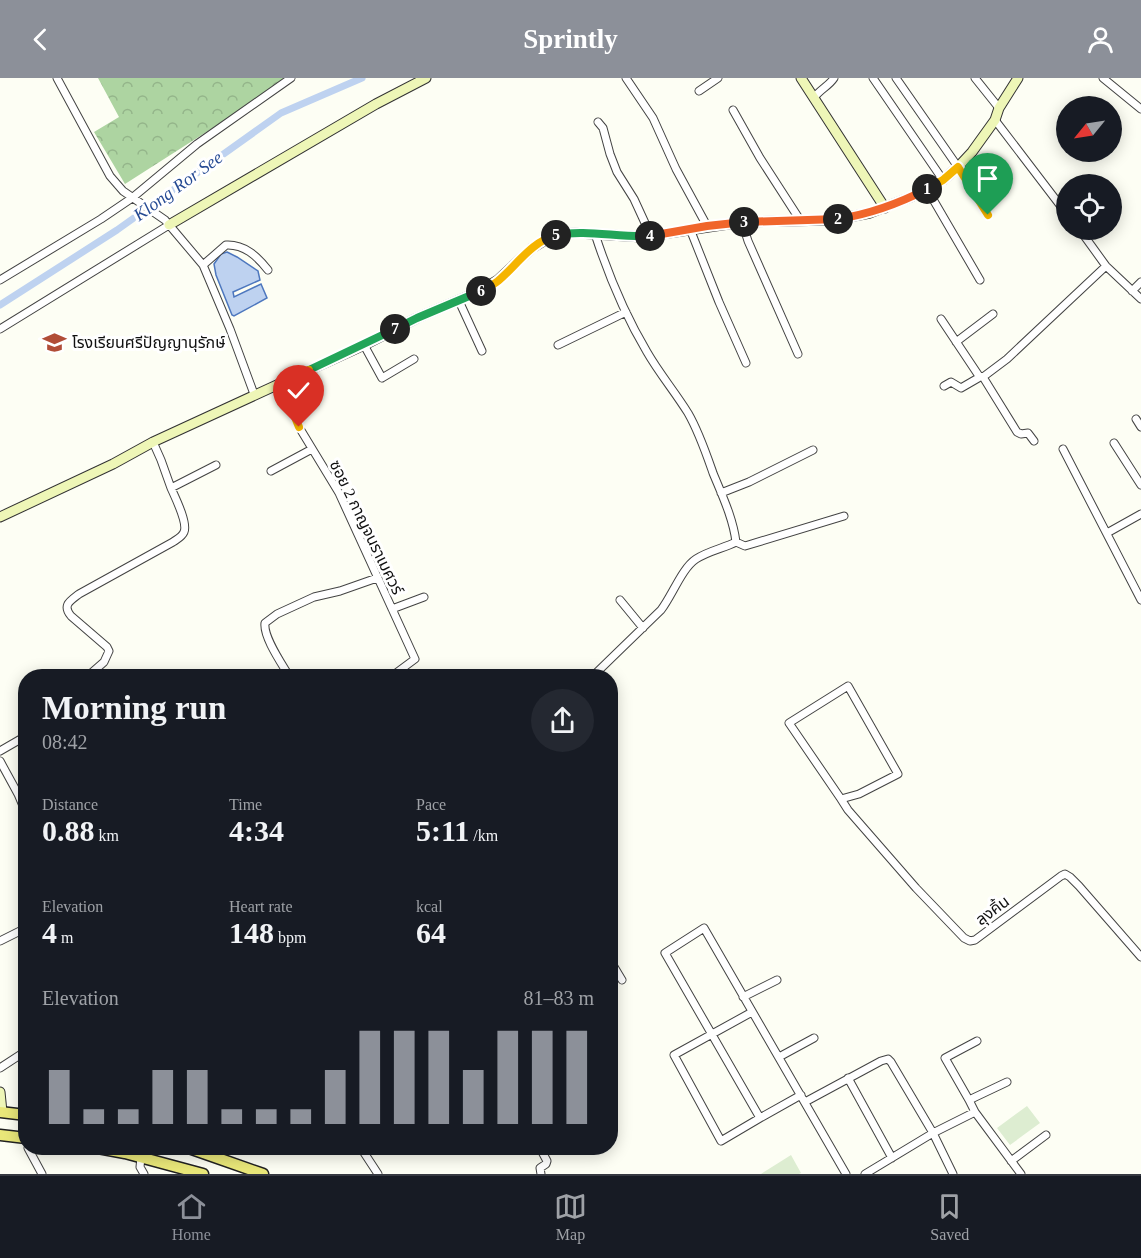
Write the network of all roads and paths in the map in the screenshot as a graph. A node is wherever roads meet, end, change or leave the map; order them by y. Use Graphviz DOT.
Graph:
graph roads {
  1 [pos="57,78"];
  2 [pos="291,78"];
  3 [pos="426,78"];
  4 [pos="626,78"];
  5 [pos="718,78"];
  6 [pos="801,78"];
  7 [pos="834,78"];
  8 [pos="873,78"];
  9 [pos="896,78"];
  10 [pos="975,78"];
  11 [pos="1018,78"];
  12 [pos="1103,78"];
  13 [pos="699,91"];
  14 [pos="814,98"];
  15 [pos="999,108"];
  16 [pos="1141,109"];
  17 [pos="732,110"];
  18 [pos="995,120"];
  19 [pos="598,122"];
  20 [pos="958,167"];
  21 [pos="943,180"];
  22 [pos="927,189"];
  23 [pos="134,199"];
  24 [pos="1056,200"];
  25 [pos="885,208"];
  26 [pos="988,215"];
  27 [pos="800,220"];
  28 [pos="742,222"];
  29 [pos="167,223"];
  30 [pos="707,226"];
  31 [pos="690,229"];
  32 [pos="595,234"];
  33 [pos="651,236"];
  34 [pos="1087,240"];
  35 [pos="203,266"];
  36 [pos="1106,266"];
  37 [pos="268,270"];
  38 [pos="0,280"];
  39 [pos="980,280"];
  40 [pos="1141,282"];
  41 [pos="1132,291"];
  42 [pos="1141,299"];
  43 [pos="459,301"];
  44 [pos="626,312"];
  45 [pos="993,314"];
  46 [pos="941,319"];
  47 [pos="0,329"];
  48 [pos="956,342"];
  49 [pos="364,345"];
  50 [pos="558,345"];
  51 [pos="482,351"];
  52 [pos="798,354"];
  53 [pos="414,359"];
  54 [pos="746,363"];
  55 [pos="982,377"];
  56 [pos="281,383"];
  57 [pos="944,386"];
  58 [pos="254,394"];
  59 [pos="1136,418"];
  60 [pos="1141,427"];
  61 [pos="1034,441"];
  62 [pos="153,442"];
  63 [pos="1114,443"];
  64 [pos="312,449"];
  65 [pos="1063,449"];
  66 [pos="813,450"];
  67 [pos="216,465"];
  68 [pos="271,471"];
  69 [pos="1141,485"];
  70 [pos="171,488"];
  71 [pos="721,493"];
  72 [pos="1141,514"];
  73 [pos="844,516"];
  74 [pos="0,517"];
  75 [pos="1107,533"];
  76 [pos="736,543"];
  77 [pos="377,578"];
  78 [pos="424,597"];
  79 [pos="620,600"];
  80 [pos="1141,600"];
  81 [pos="392,609"];
  82 [pos="643,628"];
  83 [pos="96,669"];
  84 [pos="285,669"];
  85 [pos="401,669"];
  86 [pos="601,669"];
  87 [pos="18,741"];
  88 [pos="0,751"];
  89 [pos="0,761"];
  90 [pos="18,794"];
  91 [pos="841,799"];
  92 [pos="18,932"];
  93 [pos="0,941"];
  94 [pos="1141,957"];
  95 [pos="618,973"];
  96 [pos="622,980"];
  97 [pos="777,980"];
  98 [pos="743,997"];
  99 [pos="752,1012"];
  100 [pos="712,1035"];
  101 [pos="814,1038"];
  102 [pos="977,1041"];
  103 [pos="18,1056"];
  104 [pos="779,1057"];
  105 [pos="0,1068"];
  106 [pos="848,1078"];
  107 [pos="1007,1082"];
  108 [pos="0,1092"];
  109 [pos="801,1095"];
  110 [pos="969,1100"];
  111 [pos="805,1102"];
  112 [pos="1,1112"];
  113 [pos="975,1112"];
  114 [pos="18,1114"];
  115 [pos="760,1118"];
  116 [pos="933,1133"];
  117 [pos="0,1135"];
  118 [pos="1046,1135"];
  119 [pos="18,1138"];
  120 [pos="32,1155"];
  121 [pos="131,1155"];
  122 [pos="221,1155"];
  123 [pos="366,1155"];
  124 [pos="544,1155"];
  125 [pos="141,1157"];
  126 [pos="892,1158"];
  127 [pos="1011,1161"];
  128 [pos="42,1174"];
  129 [pos="144,1174"];
  130 [pos="203,1174"];
  131 [pos="262,1174"];
  132 [pos="378,1174"];
  133 [pos="541,1174"];
  134 [pos="846,1174"];
  135 [pos="866,1174"];
  136 [pos="953,1174"];
  137 [pos="1021,1174"];
  1 -- 23 [label="street"];
  2 -- 23 [label="street"];
  3 -- 29 [label="street"];
  4 -- 30 [label="street"];
  5 -- 13 [label="street"];
  6 -- 14 [label="street"];
  7 -- 14 [label="street"];
  8 -- 21 [label="street"];
  9 -- 20 [label="street"];
  10 -- 15 [label="street"];
  11 -- 15 [label="street"];
  12 -- 16 [label="street"];
  14 -- 25 [label="street"];
  15 -- 18 [label="street"];
  17 -- 27 [label="street"];
  18 -- 20 [label="street"];
  18 -- 24 [label="street"];
  19 -- 33 [label="street"];
  20 -- 21 [label="street"];
  20 -- 26 [label="street"];
  21 -- 22 [label="street"];
  22 -- 25 [label="street"];
  22 -- 39 [label="street"];
  23 -- 29 [label="street"];
  23 -- 38 [label="street"];
  25 -- 27 [label="street"];
  27 -- 28 [label="street"];
  28 -- 30 [label="street"];
  28 -- 52 [label="street"];
  29 -- 35 [label="street"];
  29 -- 47 [label="street"];
  30 -- 31 [label="street"];
  31 -- 33 [label="street"];
  31 -- 54 [label="street"];
  32 -- 33 [label="street"];
  32 -- 43 [label="street"];
  32 -- 44 [label="street"];
  34 -- 36 [label="street"];
  35 -- 37 [label="street"];
  35 -- 58 [label="street"];
  36 -- 41 [label="street"];
  36 -- 55 [label="street"];
  40 -- 41 [label="street"];
  41 -- 42 [label="street"];
  43 -- 49 [label="street"];
  43 -- 51 [label="street"];
  44 -- 50 [label="street"];
  44 -- 71 [label="street"];
  45 -- 48 [label="street"];
  46 -- 48 [label="street"];
  48 -- 55 [label="street"];
  49 -- 53 [label="street"];
  49 -- 56 [label="street"];
  55 -- 57 [label="street"];
  55 -- 61 [label="street"];
  56 -- 58 [label="street"];
  56 -- 64 [label="street, ซอย 2 กาญจนราเมศวร์"];
  58 -- 62 [label="street"];
  59 -- 60 [label="street"];
  62 -- 70 [label="street"];
  62 -- 74 [label="street"];
  63 -- 69 [label="street"];
  64 -- 68 [label="street"];
  64 -- 77 [label="street, ซอย 2 กาญจนราเมศวร์"];
  65 -- 75 [label="street"];
  66 -- 71 [label="street"];
  67 -- 70 [label="street"];
  70 -- 83 [label="street"];
  71 -- 76 [label="street"];
  72 -- 75 [label="street"];
  73 -- 76 [label="street"];
  75 -- 80 [label="street"];
  76 -- 82 [label="street"];
  77 -- 81 [label="street, ซอย 2 กาญจนราเมศวร์"];
  77 -- 84 [label="street"];
  78 -- 81 [label="street"];
  79 -- 82 [label="street"];
  81 -- 85 [label="street, ซอย 2 กาญจนราเมศวร์"];
  82 -- 86 [label="street"];
  87 -- 88 [label="street"];
  89 -- 90 [label="street"];
  91 -- 91 [label="street, ลุงคิ้น"];
  91 -- 94 [label="street, ลุงคิ้น"];
  92 -- 93 [label="street"];
  95 -- 96 [label="street"];
  97 -- 98 [label="street"];
  98 -- 99 [label="street"];
  98 -- 100 [label="street"];
  99 -- 100 [label="street"];
  99 -- 104 [label="street"];
  100 -- 115 [label="street"];
  100 -- 115 [label="street"];
  101 -- 104 [label="street"];
  102 -- 110 [label="street"];
  103 -- 105 [label="street"];
  104 -- 109 [label="street"];
  106 -- 111 [label="street"];
  106 -- 116 [label="street"];
  106 -- 126 [label="street"];
  107 -- 110 [label="street"];
  108 -- 112 [label="street"];
  109 -- 111 [label="street"];
  109 -- 115 [label="street"];
  110 -- 113 [label="street"];
  111 -- 134 [label="street"];
  112 -- 114 [label="main road"];
  113 -- 116 [label="street"];
  113 -- 127 [label="street"];
  116 -- 126 [label="street"];
  116 -- 136 [label="street"];
  117 -- 119 [label="main road"];
  118 -- 127 [label="street"];
  120 -- 128 [label="street"];
  121 -- 125 [label="main road"];
  122 -- 131 [label="main road"];
  123 -- 132 [label="street"];
  124 -- 133 [label="street"];
  125 -- 129 [label="street"];
  125 -- 130 [label="main road"];
  126 -- 135 [label="street"];
  127 -- 137 [label="street"];
}
